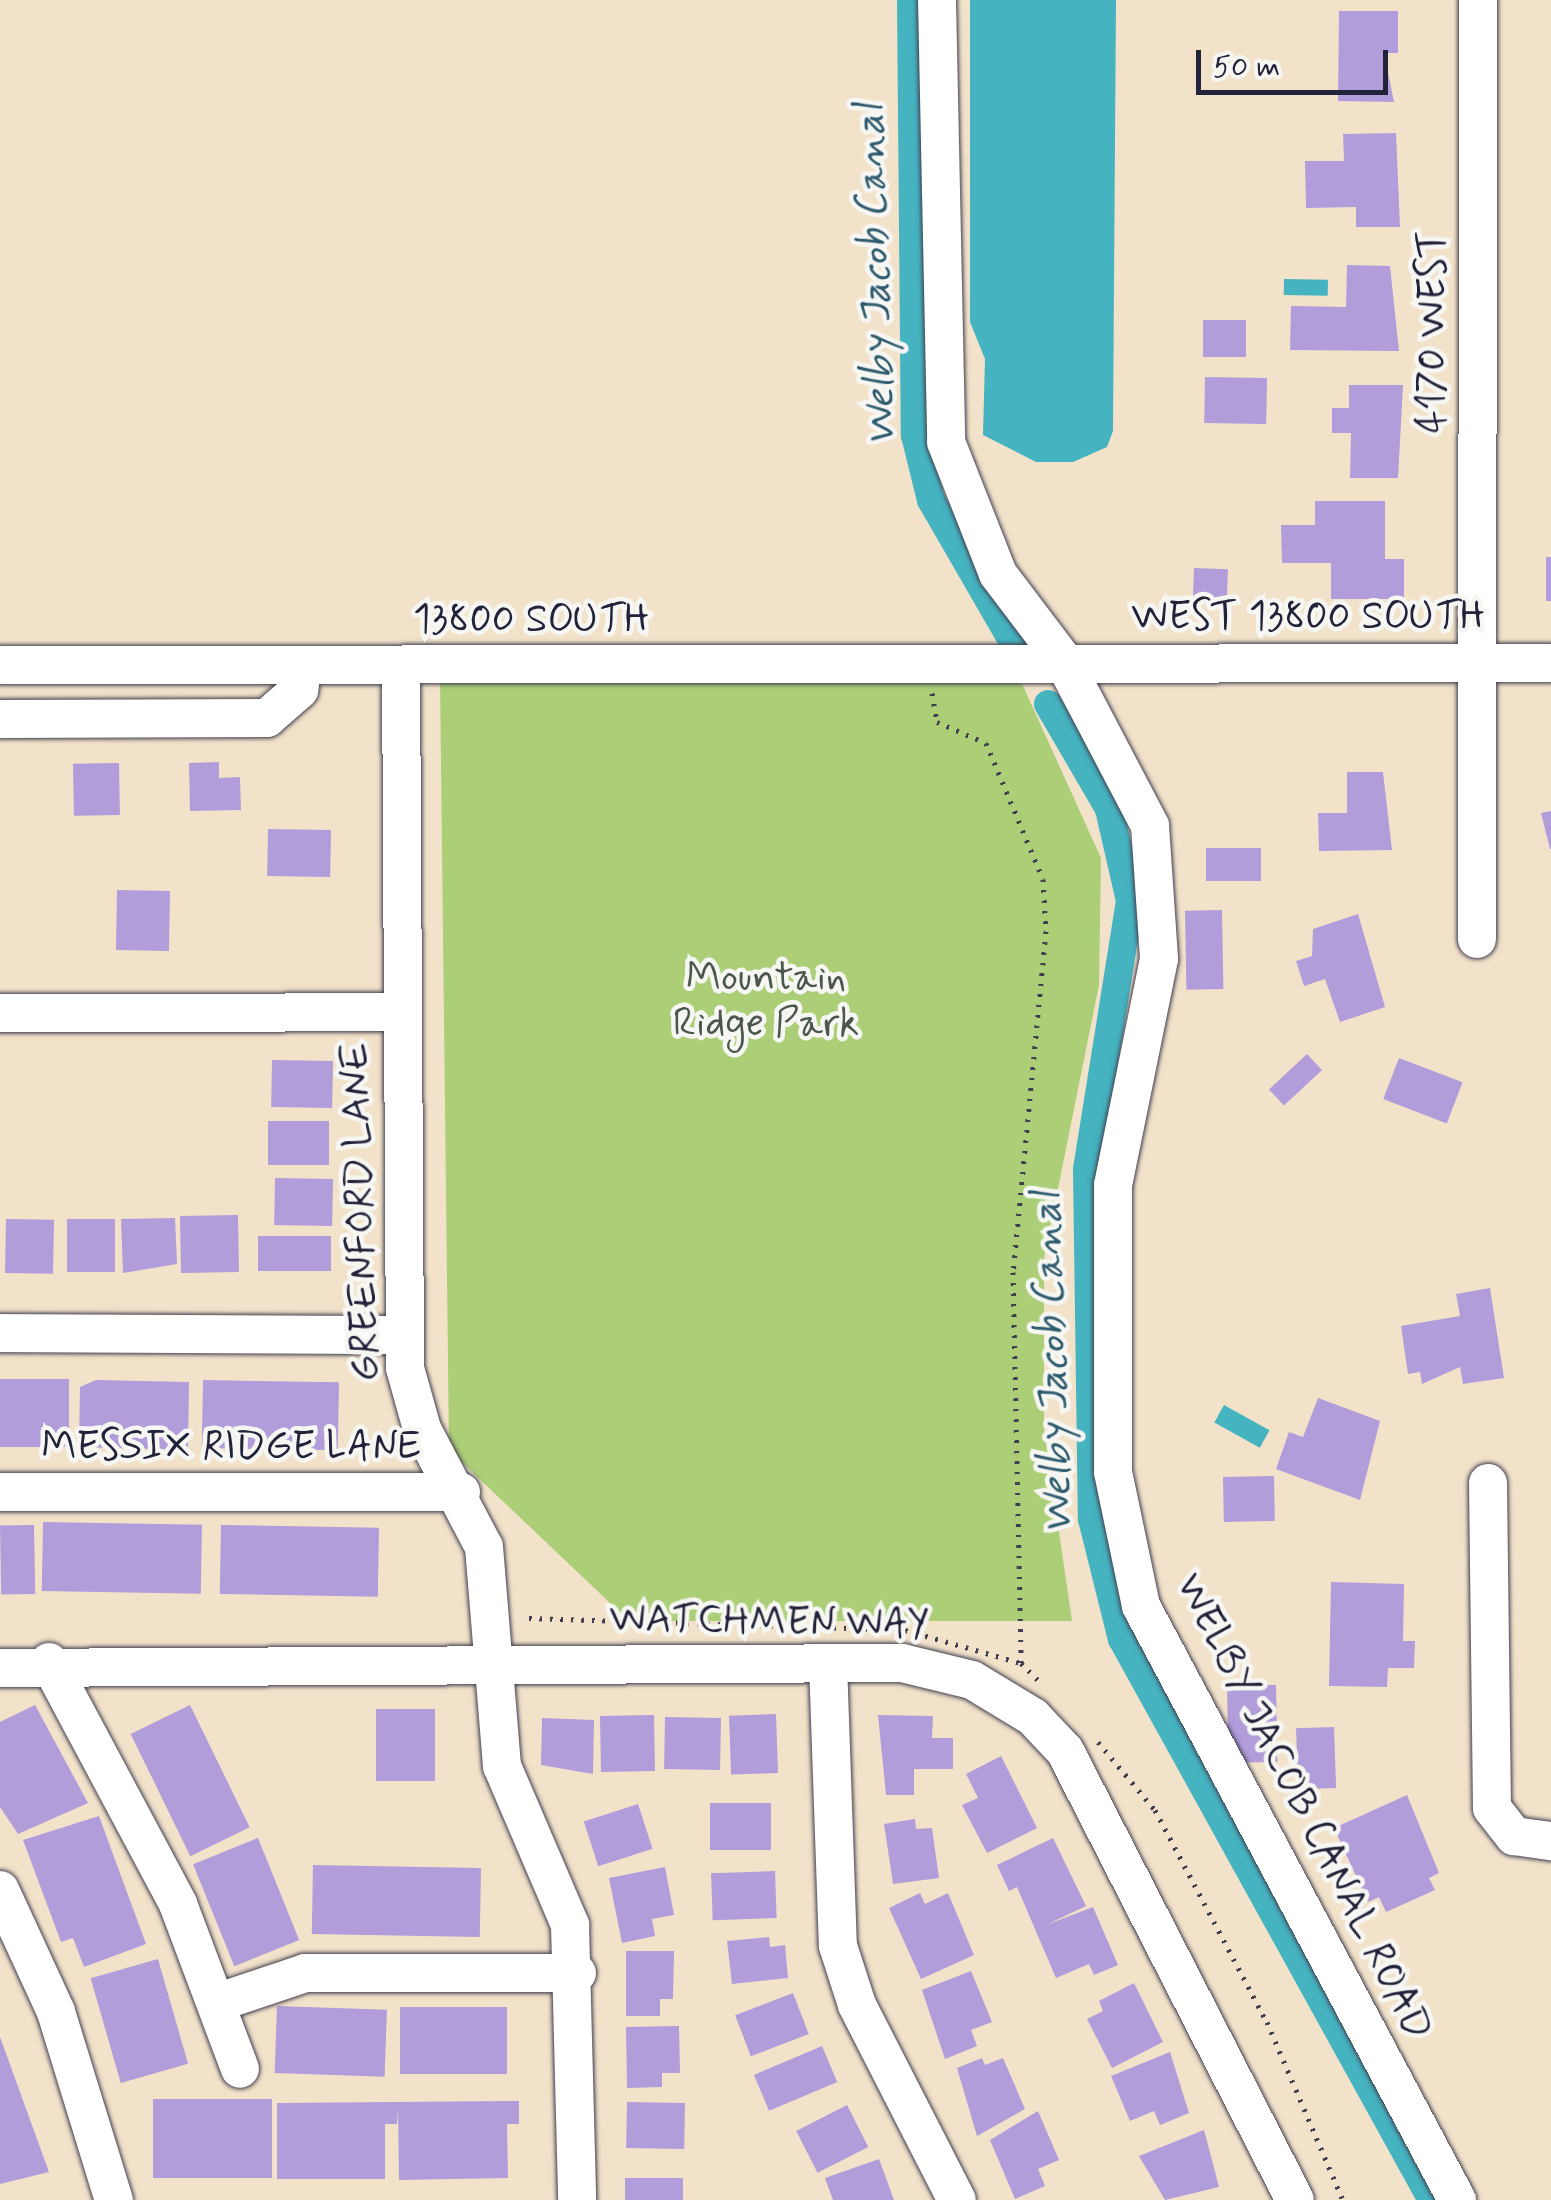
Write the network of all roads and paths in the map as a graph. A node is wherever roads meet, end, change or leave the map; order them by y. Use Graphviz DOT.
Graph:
graph roads {
  1 [pos="937,0"];
  2 [pos="1478,0"];
  3 [pos="1063,660"];
  4 [pos="1478,663"];
  5 [pos="1551,663"];
  6 [pos="0,665"];
  7 [pos="303,666"];
  8 [pos="401,666"];
  9 [pos="0,719"];
  10 [pos="1477,939"];
  11 [pos="400,1012"];
  12 [pos="0,1013"];
  13 [pos="0,1333"];
  14 [pos="403,1335"];
  15 [pos="1488,1484"];
  16 [pos="0,1492"];
  17 [pos="461,1492"];
  18 [pos="48,1662"];
  19 [pos="492,1662"];
  20 [pos="828,1662"];
  21 [pos="0,1668"];
  22 [pos="1551,1841"];
  23 [pos="0,1890"];
  24 [pos="577,1973"];
  25 [pos="222,2002"];
  26 [pos="240,2069"];
  27 [pos="114,2200"];
  28 [pos="577,2200"];
  29 [pos="957,2200"];
  30 [pos="1296,2200"];
  31 [pos="1457,2200"];
  1 -- 3 [label="street, WELBY JACOB CANAL ROAD"];
  2 -- 4 [label="street, 4170 WEST"];
  3 -- 4 [label="street, WEST 13800 SOUTH"];
  3 -- 8 [label="street, 13800 SOUTH"];
  3 -- 31 [label="street, WELBY JACOB CANAL ROAD"];
  4 -- 5 [label="street, WEST 13800 SOUTH"];
  4 -- 10 [label="street, 4170 WEST"];
  6 -- 7 [label="street, 13800 SOUTH"];
  7 -- 8 [label="street, 13800 SOUTH"];
  7 -- 9 [label="street"];
  8 -- 11 [label="street, GREENFORD LANE"];
  11 -- 12 [label="street"];
  11 -- 14 [label="street, GREENFORD LANE"];
  13 -- 14 [label="street"];
  14 -- 17 [label="street, GREENFORD LANE"];
  15 -- 22 [label="street"];
  16 -- 17 [label="street, MESSIX RIDGE LANE"];
  17 -- 19 [label="street, GREENFORD LANE"];
  18 -- 19 [label="street, WATCHMEN WAY"];
  18 -- 21 [label="street, WATCHMEN WAY"];
  18 -- 25 [label="street"];
  19 -- 20 [label="street, WATCHMEN WAY"];
  19 -- 24 [label="street, GREENFORD LANE"];
  20 -- 29 [label="street"];
  20 -- 30 [label="street, WATCHMEN WAY"];
  23 -- 27 [label="street"];
  24 -- 25 [label="street"];
  24 -- 28 [label="street, GREENFORD LANE"];
  25 -- 26 [label="street"];
}
